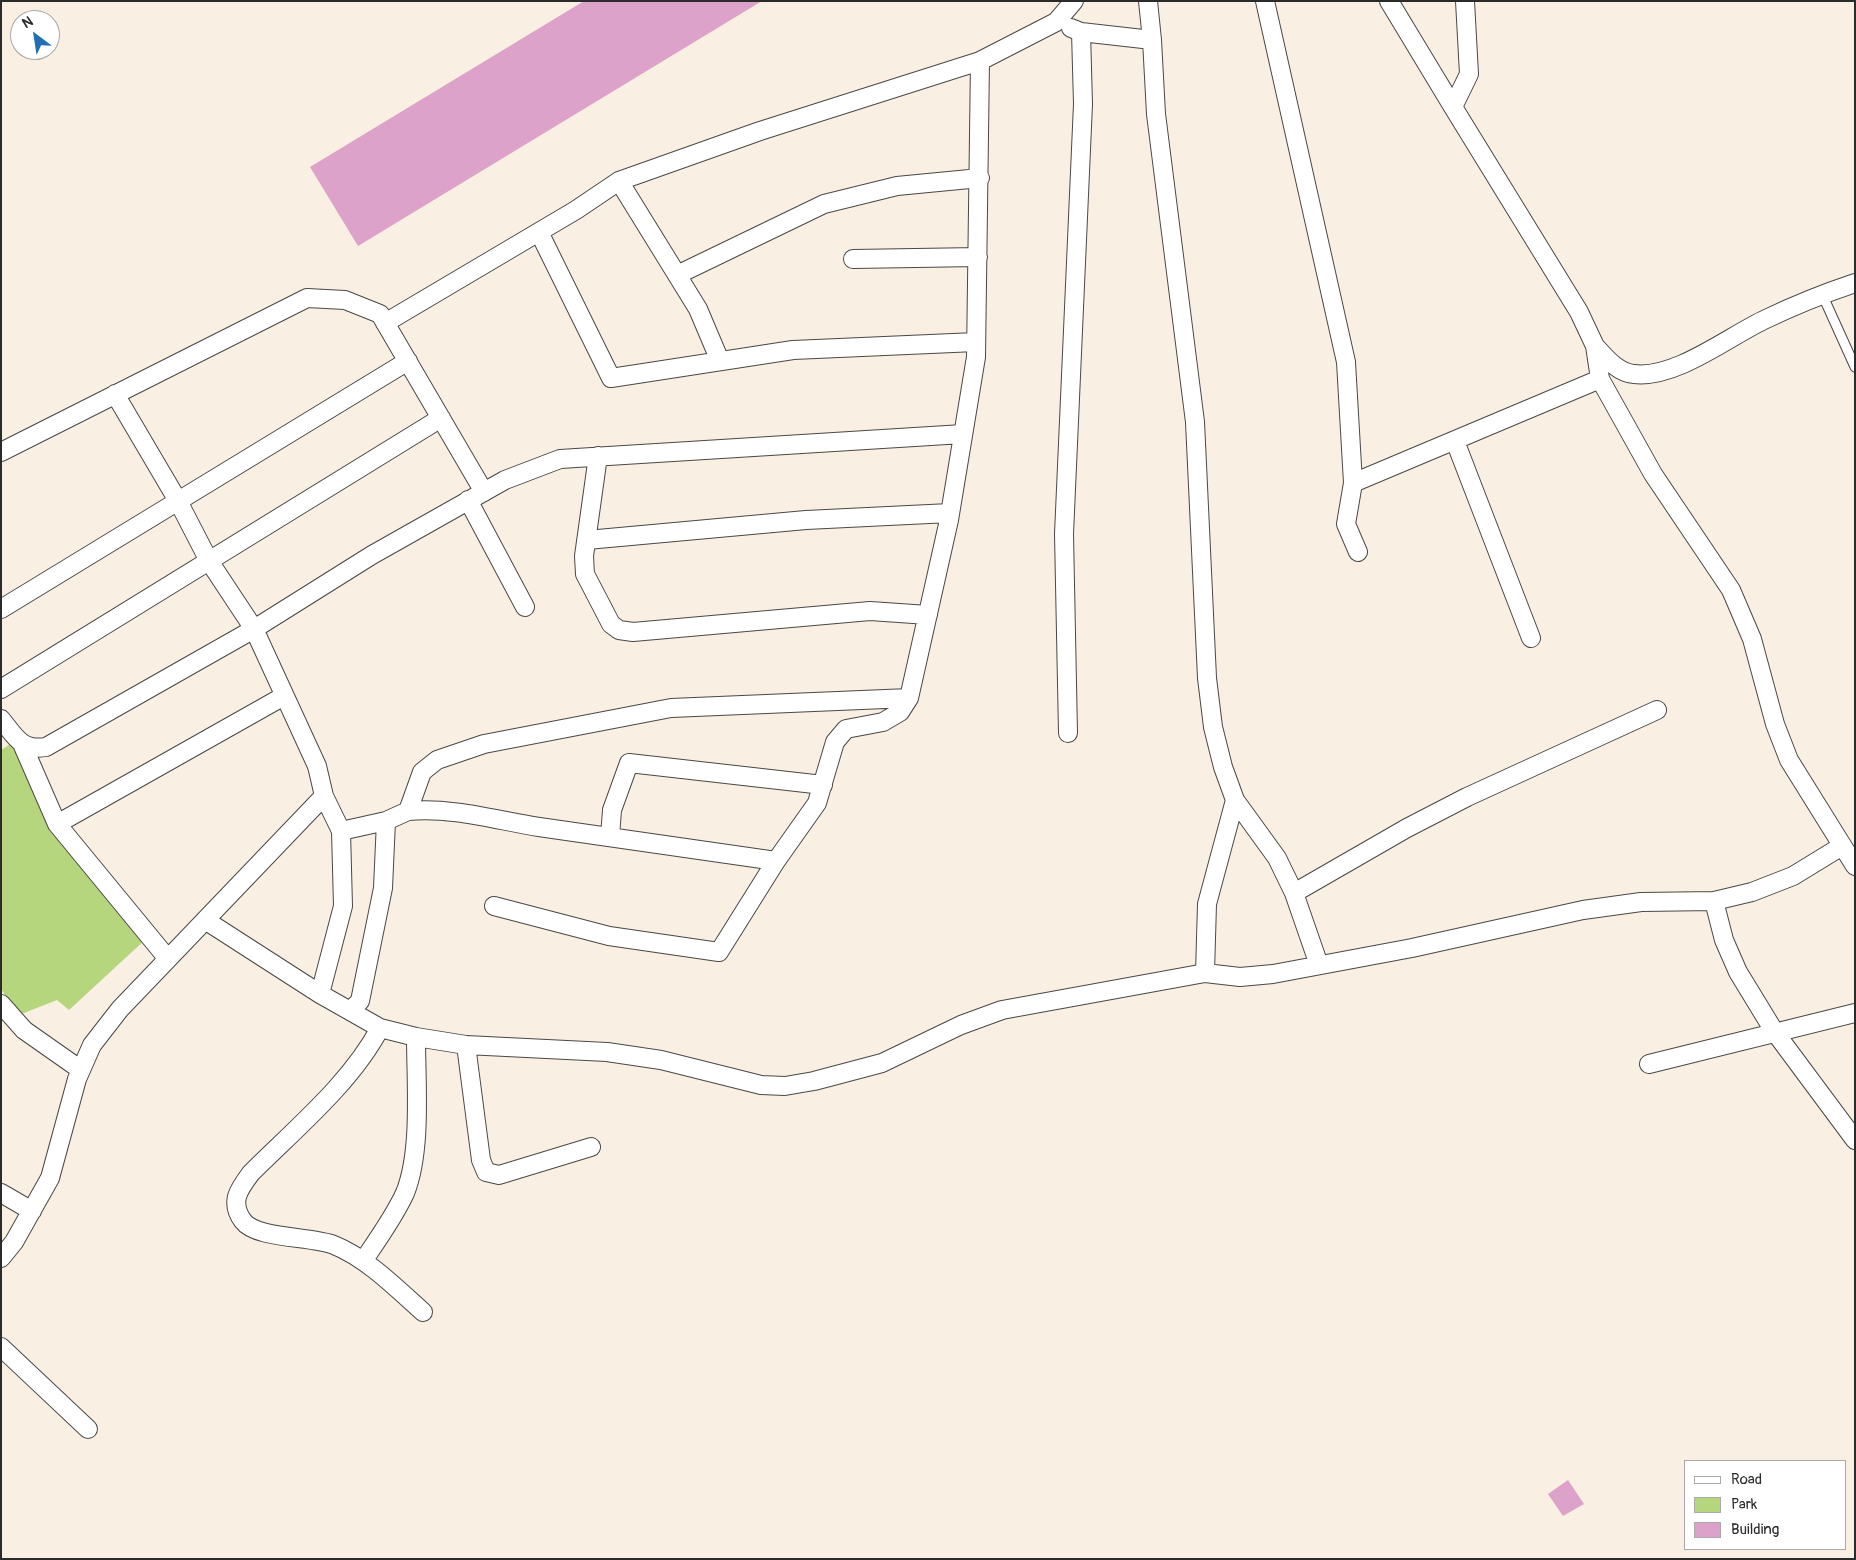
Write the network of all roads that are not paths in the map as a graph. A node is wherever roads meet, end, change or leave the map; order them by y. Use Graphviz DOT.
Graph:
graph roads {
  1 [pos="1074,1"];
  2 [pos="1148,1"];
  3 [pos="1265,1"];
  4 [pos="1389,1"];
  5 [pos="1465,1"];
  6 [pos="1056,22"];
  7 [pos="1081,32"];
  8 [pos="1152,40"];
  9 [pos="980,61"];
  10 [pos="1453,107"];
  11 [pos="980,178"];
  12 [pos="619,181"];
  13 [pos="539,232"];
  14 [pos="978,257"];
  15 [pos="853,259"];
  16 [pos="677,275"];
  17 [pos="1855,283"];
  18 [pos="1822,294"];
  19 [pos="385,323"];
  20 [pos="976,342"];
  21 [pos="1595,346"];
  22 [pos="408,361"];
  23 [pos="720,361"];
  24 [pos="1855,367"];
  25 [pos="1600,379"];
  26 [pos="115,394"];
  27 [pos="441,418"];
  28 [pos="963,434"];
  29 [pos="1455,442"];
  30 [pos="1,452"];
  31 [pos="598,456"];
  32 [pos="1353,483"];
  33 [pos="484,492"];
  34 [pos="178,500"];
  35 [pos="468,500"];
  36 [pos="950,512"];
  37 [pos="586,540"];
  38 [pos="1358,552"];
  39 [pos="209,561"];
  40 [pos="525,607"];
  41 [pos="1,609"];
  42 [pos="928,615"];
  43 [pos="254,629"];
  44 [pos="1531,638"];
  45 [pos="1,688"];
  46 [pos="284,696"];
  47 [pos="909,698"];
  48 [pos="1657,710"];
  49 [pos="1,719"];
  50 [pos="1068,733"];
  51 [pos="23,746"];
  52 [pos="823,785"];
  53 [pos="324,796"];
  54 [pos="1235,800"];
  55 [pos="408,811"];
  56 [pos="386,821"];
  57 [pos="57,824"];
  58 [pos="341,831"];
  59 [pos="610,836"];
  60 [pos="1842,846"];
  61 [pos="776,861"];
  62 [pos="1855,866"];
  63 [pos="1294,893"];
  64 [pos="1714,901"];
  65 [pos="494,906"];
  66 [pos="205,920"];
  67 [pos="168,959"];
  68 [pos="1319,965"];
  69 [pos="1204,973"];
  70 [pos="320,994"];
  71 [pos="1,1004"];
  72 [pos="350,1011"];
  73 [pos="1855,1013"];
  74 [pos="380,1028"];
  75 [pos="1774,1031"];
  76 [pos="416,1037"];
  77 [pos="466,1045"];
  78 [pos="1649,1064"];
  79 [pos="81,1070"];
  80 [pos="1855,1140"];
  81 [pos="592,1147"];
  82 [pos="1,1192"];
  83 [pos="32,1212"];
  84 [pos="1,1258"];
  85 [pos="363,1261"];
  86 [pos="423,1312"];
  87 [pos="1,1346"];
  88 [pos="88,1430"];
  1 -- 6 [label="street"];
  2 -- 8 [label="street"];
  3 -- 32 [label="street"];
  4 -- 10 [label="street"];
  5 -- 10 [label="street"];
  6 -- 7 [label="street"];
  6 -- 9 [label="street"];
  7 -- 8 [label="street"];
  7 -- 50 [label="street"];
  8 -- 54 [label="street"];
  9 -- 11 [label="street"];
  9 -- 12 [label="street"];
  10 -- 21 [label="street"];
  11 -- 14 [label="street"];
  11 -- 16 [label="street"];
  12 -- 13 [label="street"];
  12 -- 16 [label="street"];
  13 -- 19 [label="street"];
  13 -- 23 [label="street"];
  14 -- 15 [label="street"];
  14 -- 20 [label="street"];
  16 -- 23 [label="street"];
  17 -- 18 [label="street"];
  18 -- 21 [label="street"];
  18 -- 24 [label="lane"];
  19 -- 22 [label="street"];
  19 -- 26 [label="street"];
  20 -- 23 [label="street"];
  20 -- 28 [label="street"];
  21 -- 25 [label="street"];
  22 -- 27 [label="street"];
  22 -- 34 [label="street"];
  25 -- 29 [label="street"];
  25 -- 60 [label="street"];
  26 -- 30 [label="street"];
  26 -- 34 [label="street"];
  27 -- 33 [label="street"];
  27 -- 39 [label="street"];
  28 -- 31 [label="street"];
  28 -- 36 [label="street"];
  29 -- 32 [label="street"];
  29 -- 44 [label="street"];
  31 -- 33 [label="street"];
  31 -- 37 [label="street"];
  32 -- 38 [label="street"];
  33 -- 35 [label="street"];
  34 -- 39 [label="street"];
  34 -- 41 [label="street"];
  35 -- 40 [label="street"];
  35 -- 43 [label="street"];
  36 -- 37 [label="street"];
  36 -- 42 [label="street"];
  37 -- 42 [label="street"];
  39 -- 43 [label="street"];
  39 -- 45 [label="street"];
  42 -- 47 [label="street"];
  43 -- 46 [label="street"];
  43 -- 51 [label="street"];
  46 -- 53 [label="street"];
  46 -- 57 [label="street"];
  47 -- 52 [label="street"];
  47 -- 55 [label="street"];
  48 -- 63 [label="street"];
  49 -- 51 [label="street"];
  51 -- 57 [label="street"];
  52 -- 59 [label="street"];
  52 -- 61 [label="street"];
  53 -- 58 [label="street"];
  53 -- 66 [label="street"];
  54 -- 63 [label="street"];
  54 -- 69 [label="street"];
  55 -- 56 [label="street"];
  55 -- 59 [label="street"];
  56 -- 58 [label="street"];
  56 -- 72 [label="street"];
  57 -- 67 [label="street"];
  58 -- 70 [label="street"];
  59 -- 61 [label="street"];
  60 -- 62 [label="street"];
  60 -- 64 [label="street"];
  61 -- 65 [label="street"];
  63 -- 68 [label="street"];
  64 -- 68 [label="street"];
  64 -- 75 [label="street"];
  66 -- 67 [label="street"];
  66 -- 70 [label="street"];
  67 -- 79 [label="street"];
  68 -- 69 [label="street"];
  69 -- 77 [label="street"];
  70 -- 72 [label="street"];
  71 -- 79 [label="street"];
  72 -- 74 [label="street"];
  73 -- 75 [label="street"];
  74 -- 76 [label="street"];
  74 -- 85 [label="street"];
  75 -- 78 [label="street"];
  75 -- 80 [label="street"];
  76 -- 77 [label="street"];
  76 -- 85 [label="street"];
  77 -- 81 [label="street"];
  79 -- 83 [label="street"];
  82 -- 83 [label="street"];
  83 -- 84 [label="street"];
  85 -- 86 [label="street"];
  87 -- 88 [label="street"];
}
